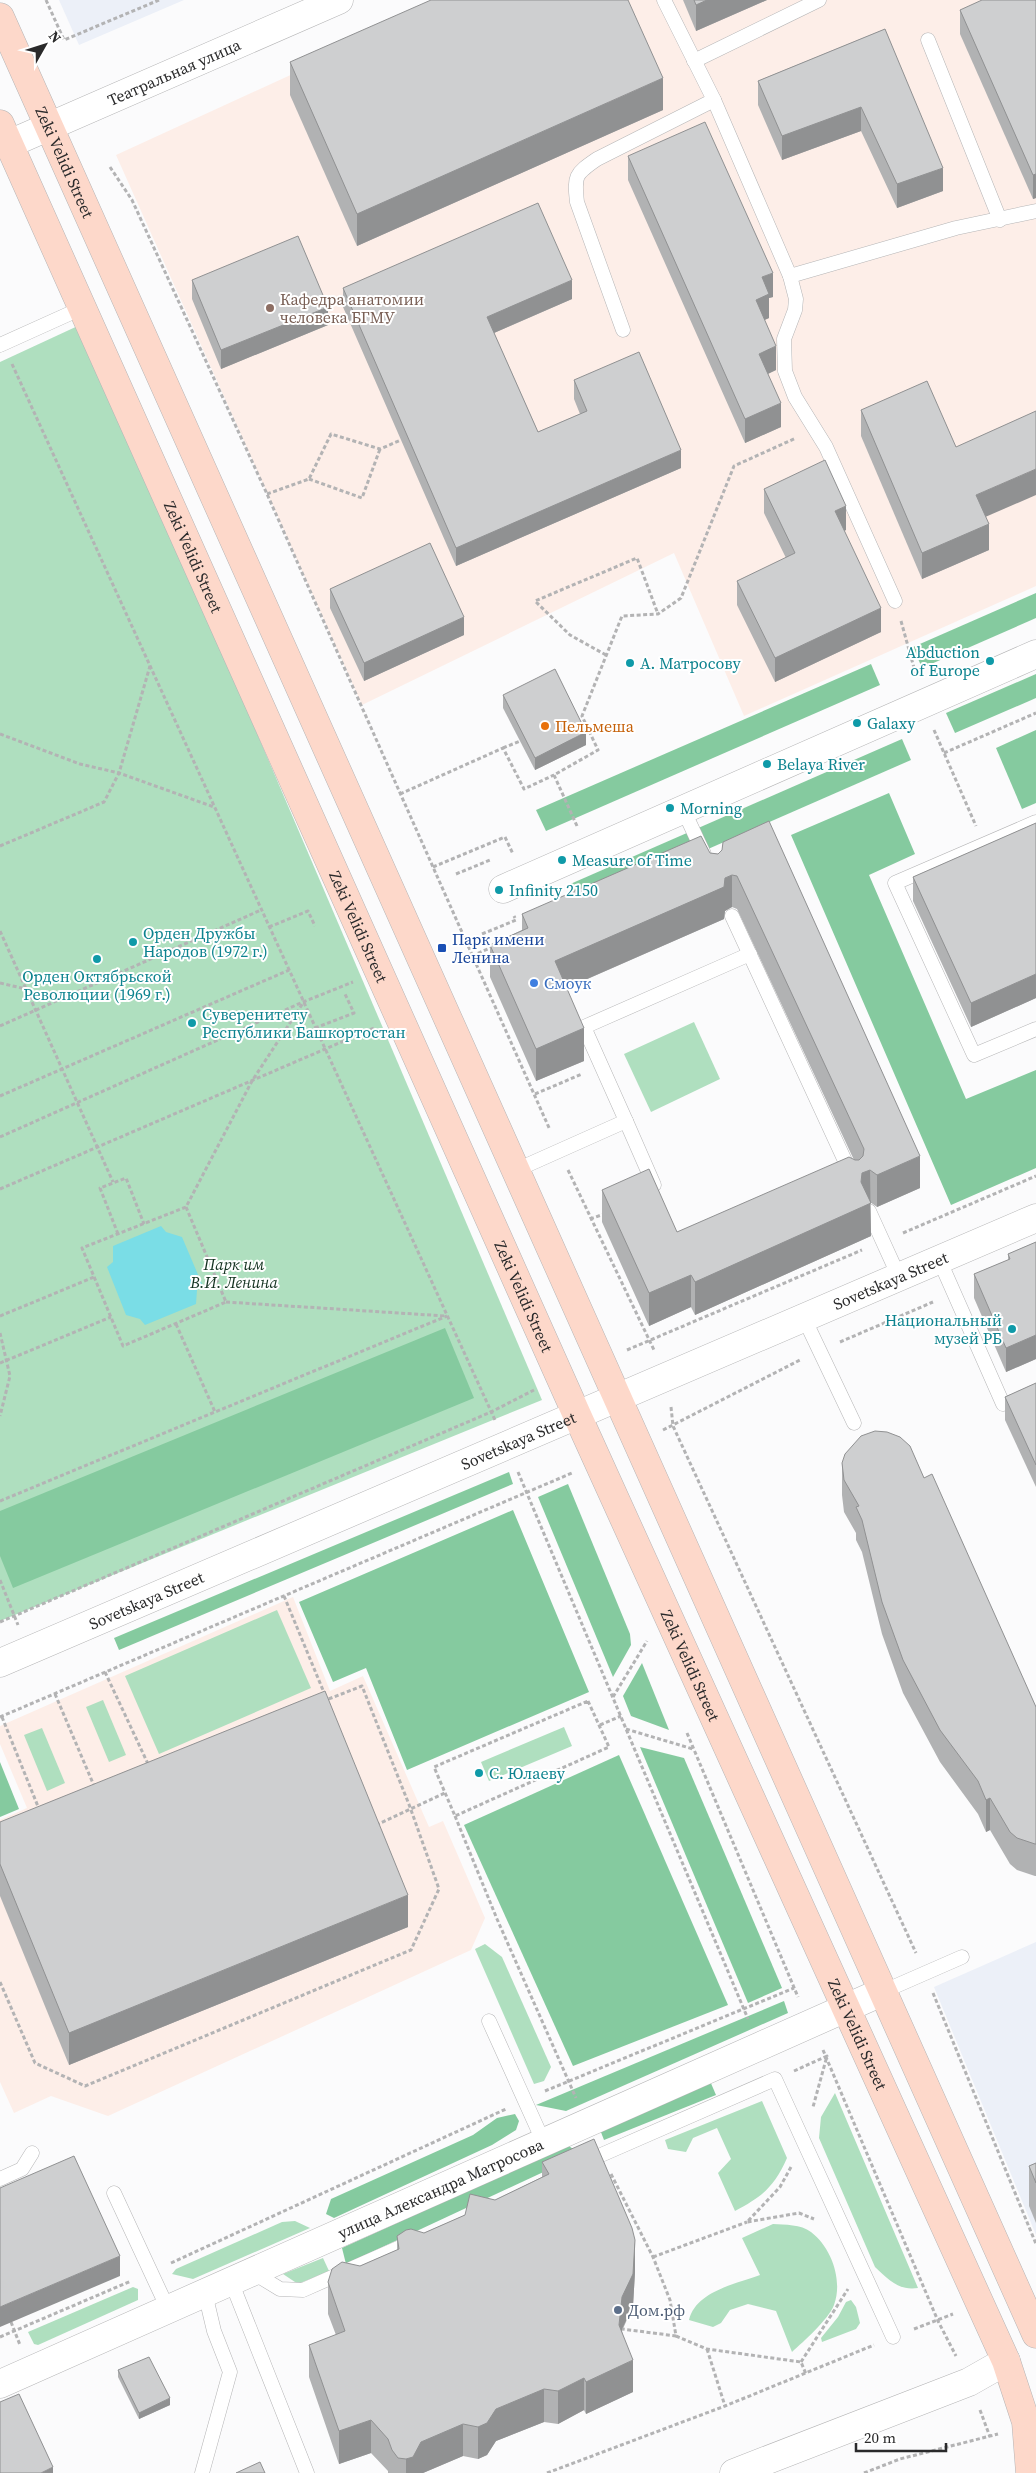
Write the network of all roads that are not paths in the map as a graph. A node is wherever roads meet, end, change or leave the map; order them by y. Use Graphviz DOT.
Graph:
graph roads {
  1 [pos="339,0"];
  2 [pos="664,0"];
  3 [pos="818,0"];
  4 [pos="0,17"];
  5 [pos="928,40"];
  6 [pos="694,61"];
  7 [pos="714,100"];
  8 [pos="49,128"];
  9 [pos="4,134"];
  10 [pos="1036,211"];
  11 [pos="1000,220"];
  12 [pos="790,276"];
  13 [pos="82,308"];
  14 [pos="623,330"];
  15 [pos="0,345"];
  16 [pos="895,601"];
  17 [pos="1036,654"];
  18 [pos="683,809"];
  19 [pos="1036,822"];
  20 [pos="711,869"];
  21 [pos="513,884"];
  22 [pos="732,916"];
  23 [pos="750,954"];
  24 [pos="1036,1030"];
  25 [pos="626,1121"];
  26 [pos="514,1170"];
  27 [pos="851,1181"];
  28 [pos="658,1194"];
  29 [pos="869,1211"];
  30 [pos="1036,1218"];
  31 [pos="939,1259"];
  32 [pos="899,1277"];
  33 [pos="804,1318"];
  34 [pos="1036,1396"];
  35 [pos="616,1398"];
  36 [pos="577,1415"];
  37 [pos="854,1423"];
  38 [pos="0,1663"];
  39 [pos="962,1957"];
  40 [pos="882,1992"];
  41 [pos="847,2008"];
  42 [pos="489,2021"];
  43 [pos="544,2143"];
  44 [pos="32,2154"];
  45 [pos="575,2166"];
  46 [pos="0,2179"];
  47 [pos="114,2193"];
  48 [pos="426,2236"];
  49 [pos="242,2277"];
  50 [pos="205,2293"];
  51 [pos="168,2309"];
  52 [pos="1036,2334"];
  53 [pos="893,2337"];
  54 [pos="1036,2344"];
  55 [pos="1006,2361"];
  56 [pos="0,2384"];
  57 [pos="202,2473"];
  58 [pos="307,2473"];
  59 [pos="734,2473"];
  60 [pos="1030,2473"];
  1 -- 8 [label="street, Театральная улица"];
  2 -- 6 [label="lane"];
  3 -- 6 [label="lane"];
  4 -- 8 [label="main road, Zeki Velidi Street"];
  5 -- 11 [label="lane"];
  6 -- 7 [label="lane"];
  7 -- 12 [label="lane"];
  7 -- 14 [label="lane"];
  8 -- 9 [label="street, Театральная улица"];
  8 -- 26 [label="main road, Zeki Velidi Street"];
  9 -- 13 [label="main road, Zeki Velidi Street"];
  10 -- 11 [label="lane"];
  11 -- 12 [label="lane"];
  12 -- 16 [label="lane"];
  13 -- 15 [label="lane"];
  13 -- 36 [label="main road, Zeki Velidi Street"];
  17 -- 18 [label="street"];
  18 -- 20 [label="lane"];
  18 -- 21 [label="street"];
  19 -- 24 [label="lane"];
  22 -- 23 [label="lane"];
  23 -- 25 [label="lane"];
  23 -- 27 [label="lane"];
  25 -- 26 [label="lane"];
  25 -- 28 [label="lane"];
  26 -- 35 [label="main road, Zeki Velidi Street"];
  29 -- 32 [label="lane"];
  30 -- 31 [label="street, Sovetskaya Street"];
  31 -- 32 [label="street, Sovetskaya Street"];
  31 -- 34 [label="lane"];
  32 -- 33 [label="street, Sovetskaya Street"];
  33 -- 35 [label="street, Sovetskaya Street"];
  33 -- 37 [label="lane"];
  35 -- 36 [label="street, Sovetskaya Street"];
  35 -- 40 [label="main road, Zeki Velidi Street"];
  36 -- 38 [label="street, Sovetskaya Street"];
  36 -- 41 [label="main road, Zeki Velidi Street"];
  39 -- 40 [label="lane"];
  40 -- 41 [label="street, улица Александра Матросова"];
  40 -- 52 [label="main road, Zeki Velidi Street"];
  41 -- 43 [label="street, улица Александра Матросова"];
  41 -- 55 [label="main road, Zeki Velidi Street"];
  42 -- 43 [label="lane"];
  43 -- 49 [label="street, улица Александра Матросова"];
  44 -- 46 [label="lane"];
  45 -- 53 [label="lane"];
  47 -- 51 [label="lane"];
  48 -- 49 [label="lane"];
  49 -- 50 [label="street, улица Александра Матросова"];
  49 -- 58 [label="lane"];
  50 -- 51 [label="street, улица Александра Матросова"];
  50 -- 57 [label="lane"];
  51 -- 56 [label="street, улица Александра Матросова"];
  54 -- 55 [label="main road"];
  55 -- 59 [label="street"];
  55 -- 60 [label="main road, Zeki Velidi Street"];
}
